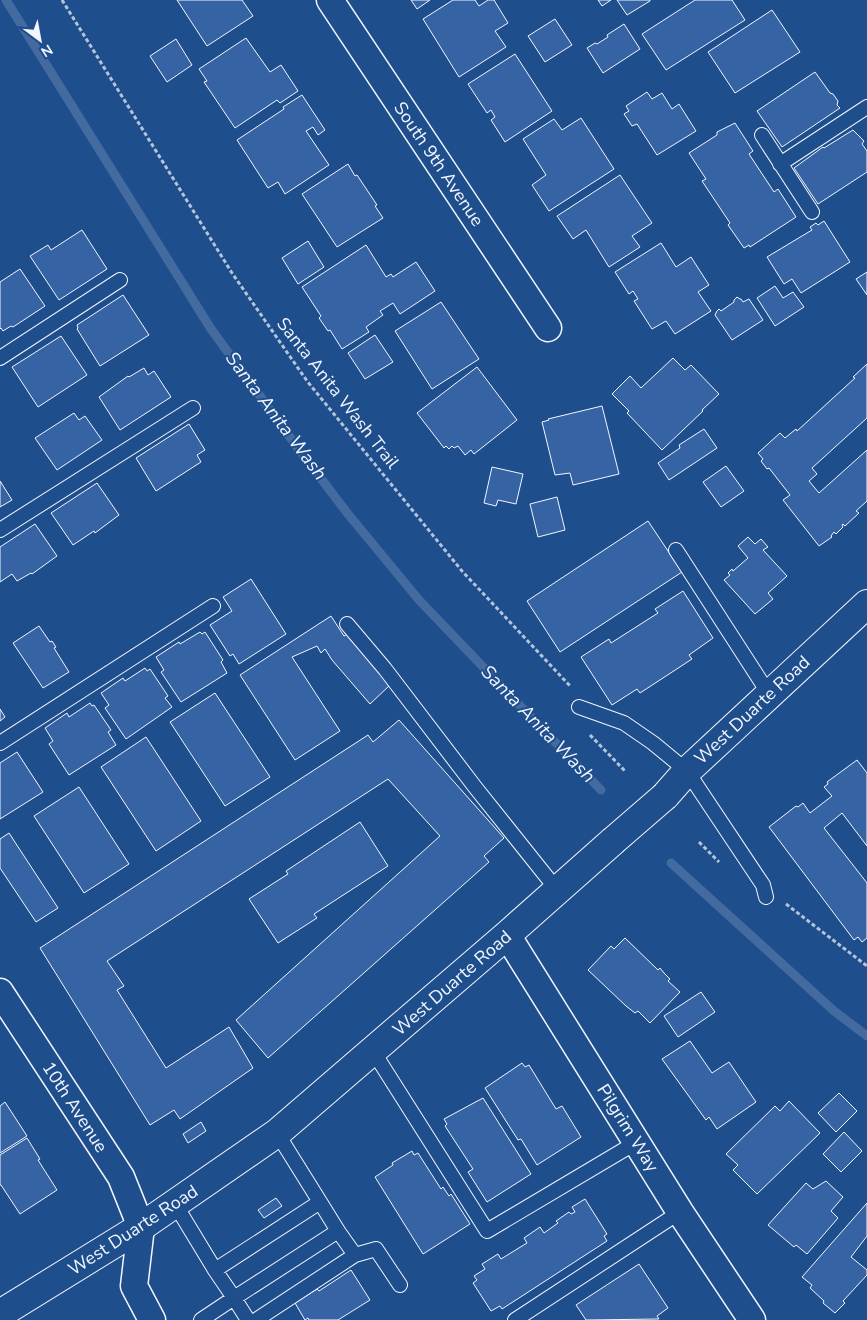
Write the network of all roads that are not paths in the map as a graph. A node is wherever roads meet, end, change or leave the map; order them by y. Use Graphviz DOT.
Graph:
graph roads {
  1 [pos="330,0"];
  2 [pos="867,108"];
  3 [pos="762,135"];
  4 [pos="780,164"];
  5 [pos="812,212"];
  6 [pos="120,280"];
  7 [pos="548,328"];
  8 [pos="0,358"];
  9 [pos="193,408"];
  10 [pos="0,530"];
  11 [pos="676,550"];
  12 [pos="867,604"];
  13 [pos="213,606"];
  14 [pos="347,624"];
  15 [pos="769,694"];
  16 [pos="579,707"];
  17 [pos="0,743"];
  18 [pos="686,771"];
  19 [pos="558,890"];
  20 [pos="766,897"];
  21 [pos="507,936"];
  22 [pos="0,992"];
  23 [pos="373,1051"];
  24 [pos="277,1133"];
  25 [pos="637,1142"];
  26 [pos="320,1202"];
  27 [pos="175,1204"];
  28 [pos="680,1212"];
  29 [pos="140,1227"];
  30 [pos="338,1231"];
  31 [pos="355,1255"];
  32 [pos="215,1270"];
  33 [pos="400,1285"];
  34 [pos="234,1298"];
  35 [pos="0,1314"];
  36 [pos="152,1320"];
  37 [pos="201,1320"];
  38 [pos="248,1320"];
  39 [pos="256,1320"];
  40 [pos="515,1320"];
  41 [pos="752,1320"];
  1 -- 7 [label="street, South 9th Avenue"];
  2 -- 4 [label="lane"];
  3 -- 4 [label="lane"];
  4 -- 5 [label="lane"];
  6 -- 8 [label="lane"];
  9 -- 10 [label="lane"];
  11 -- 15 [label="lane"];
  12 -- 15 [label="main road, West Duarte Road"];
  13 -- 17 [label="lane"];
  14 -- 19 [label="lane"];
  15 -- 18 [label="main road, West Duarte Road"];
  16 -- 18 [label="lane"];
  18 -- 19 [label="main road, West Duarte Road, bridge"];
  18 -- 20 [label="lane"];
  19 -- 21 [label="main road, West Duarte Road"];
  21 -- 23 [label="main road, West Duarte Road"];
  21 -- 25 [label="street, Pilgrim Way"];
  22 -- 29 [label="street, 10th Avenue"];
  23 -- 24 [label="main road, West Duarte Road"];
  23 -- 25 [label="lane"];
  24 -- 26 [label="lane"];
  24 -- 27 [label="main road, West Duarte Road"];
  25 -- 28 [label="street, Pilgrim Way"];
  26 -- 30 [label="lane"];
  26 -- 32 [label="lane"];
  27 -- 29 [label="main road, West Duarte Road"];
  27 -- 32 [label="lane"];
  28 -- 40 [label="lane"];
  28 -- 41 [label="street, Pilgrim Way"];
  29 -- 35 [label="main road, West Duarte Road"];
  29 -- 36 [label="street"];
  30 -- 31 [label="lane"];
  30 -- 34 [label="lane"];
  31 -- 33 [label="lane"];
  31 -- 39 [label="lane"];
  32 -- 34 [label="lane"];
  34 -- 37 [label="lane"];
  34 -- 38 [label="lane"];
}
